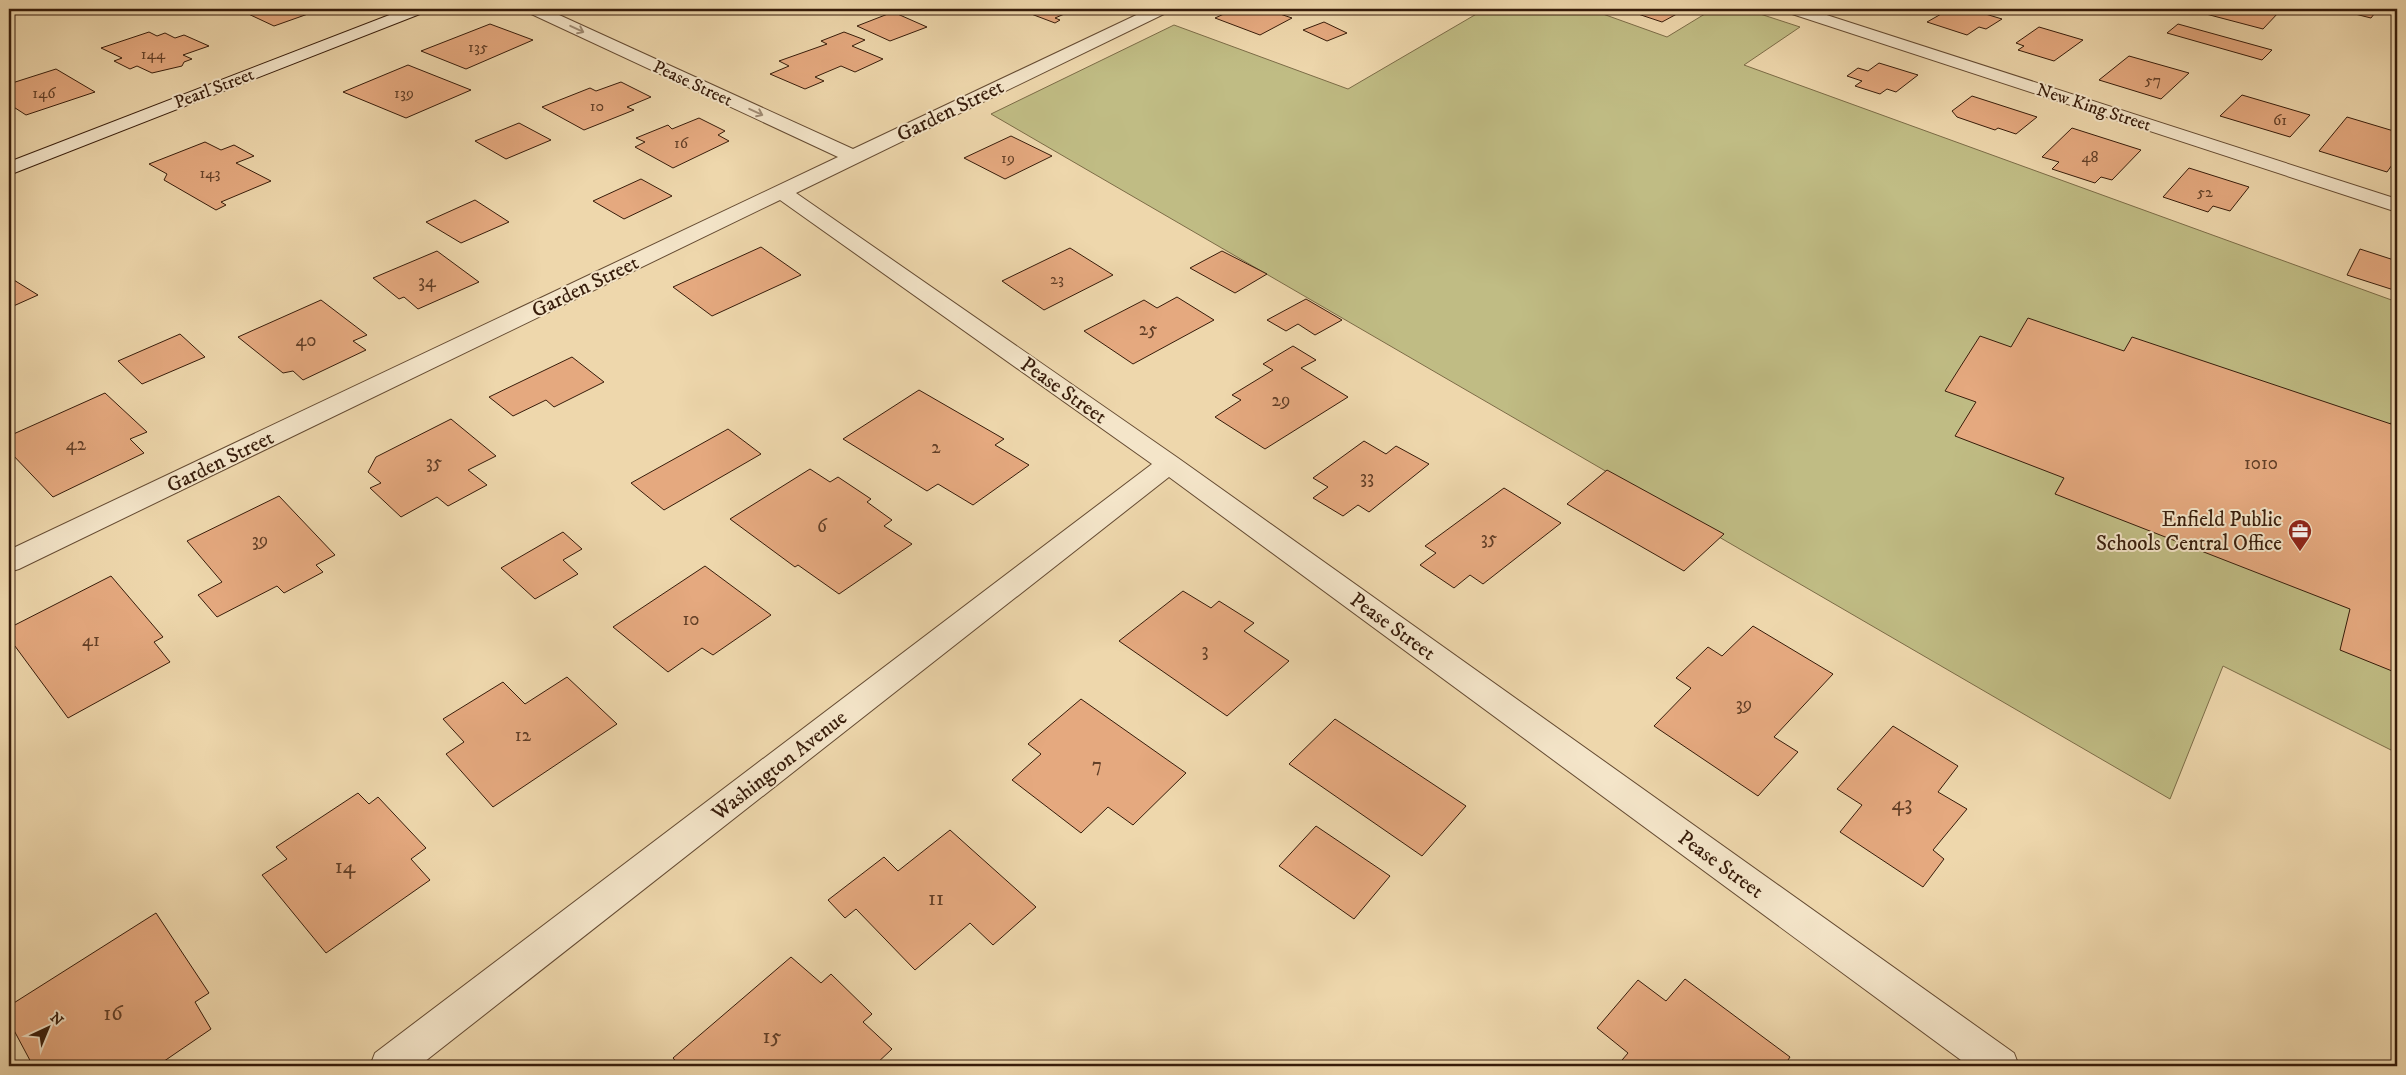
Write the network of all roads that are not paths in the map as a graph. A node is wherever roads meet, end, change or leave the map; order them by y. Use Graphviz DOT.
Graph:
graph roads {
  1 [pos="419,9"];
  2 [pos="533,9"];
  3 [pos="1162,9"];
  4 [pos="1792,9"];
  5 [pos="854,157"];
  6 [pos="9,169"];
  7 [pos="782,192"];
  8 [pos="2397,206"];
  9 [pos="1169,464"];
  10 [pos="9,562"];
  11 [pos="389,1066"];
  12 [pos="2000,1066"];
  1 -- 6 [label="street, Pearl Street"];
  2 -- 5 [label="street, Pease Street, one-way"];
  3 -- 5 [label="street, Garden Street"];
  4 -- 8 [label="street, New King Street"];
  5 -- 7 [label="street, Garden Street"];
  7 -- 9 [label="street, Pease Street"];
  7 -- 10 [label="street, Garden Street"];
  9 -- 11 [label="street, Washington Avenue"];
  9 -- 12 [label="street, Pease Street"];
}
